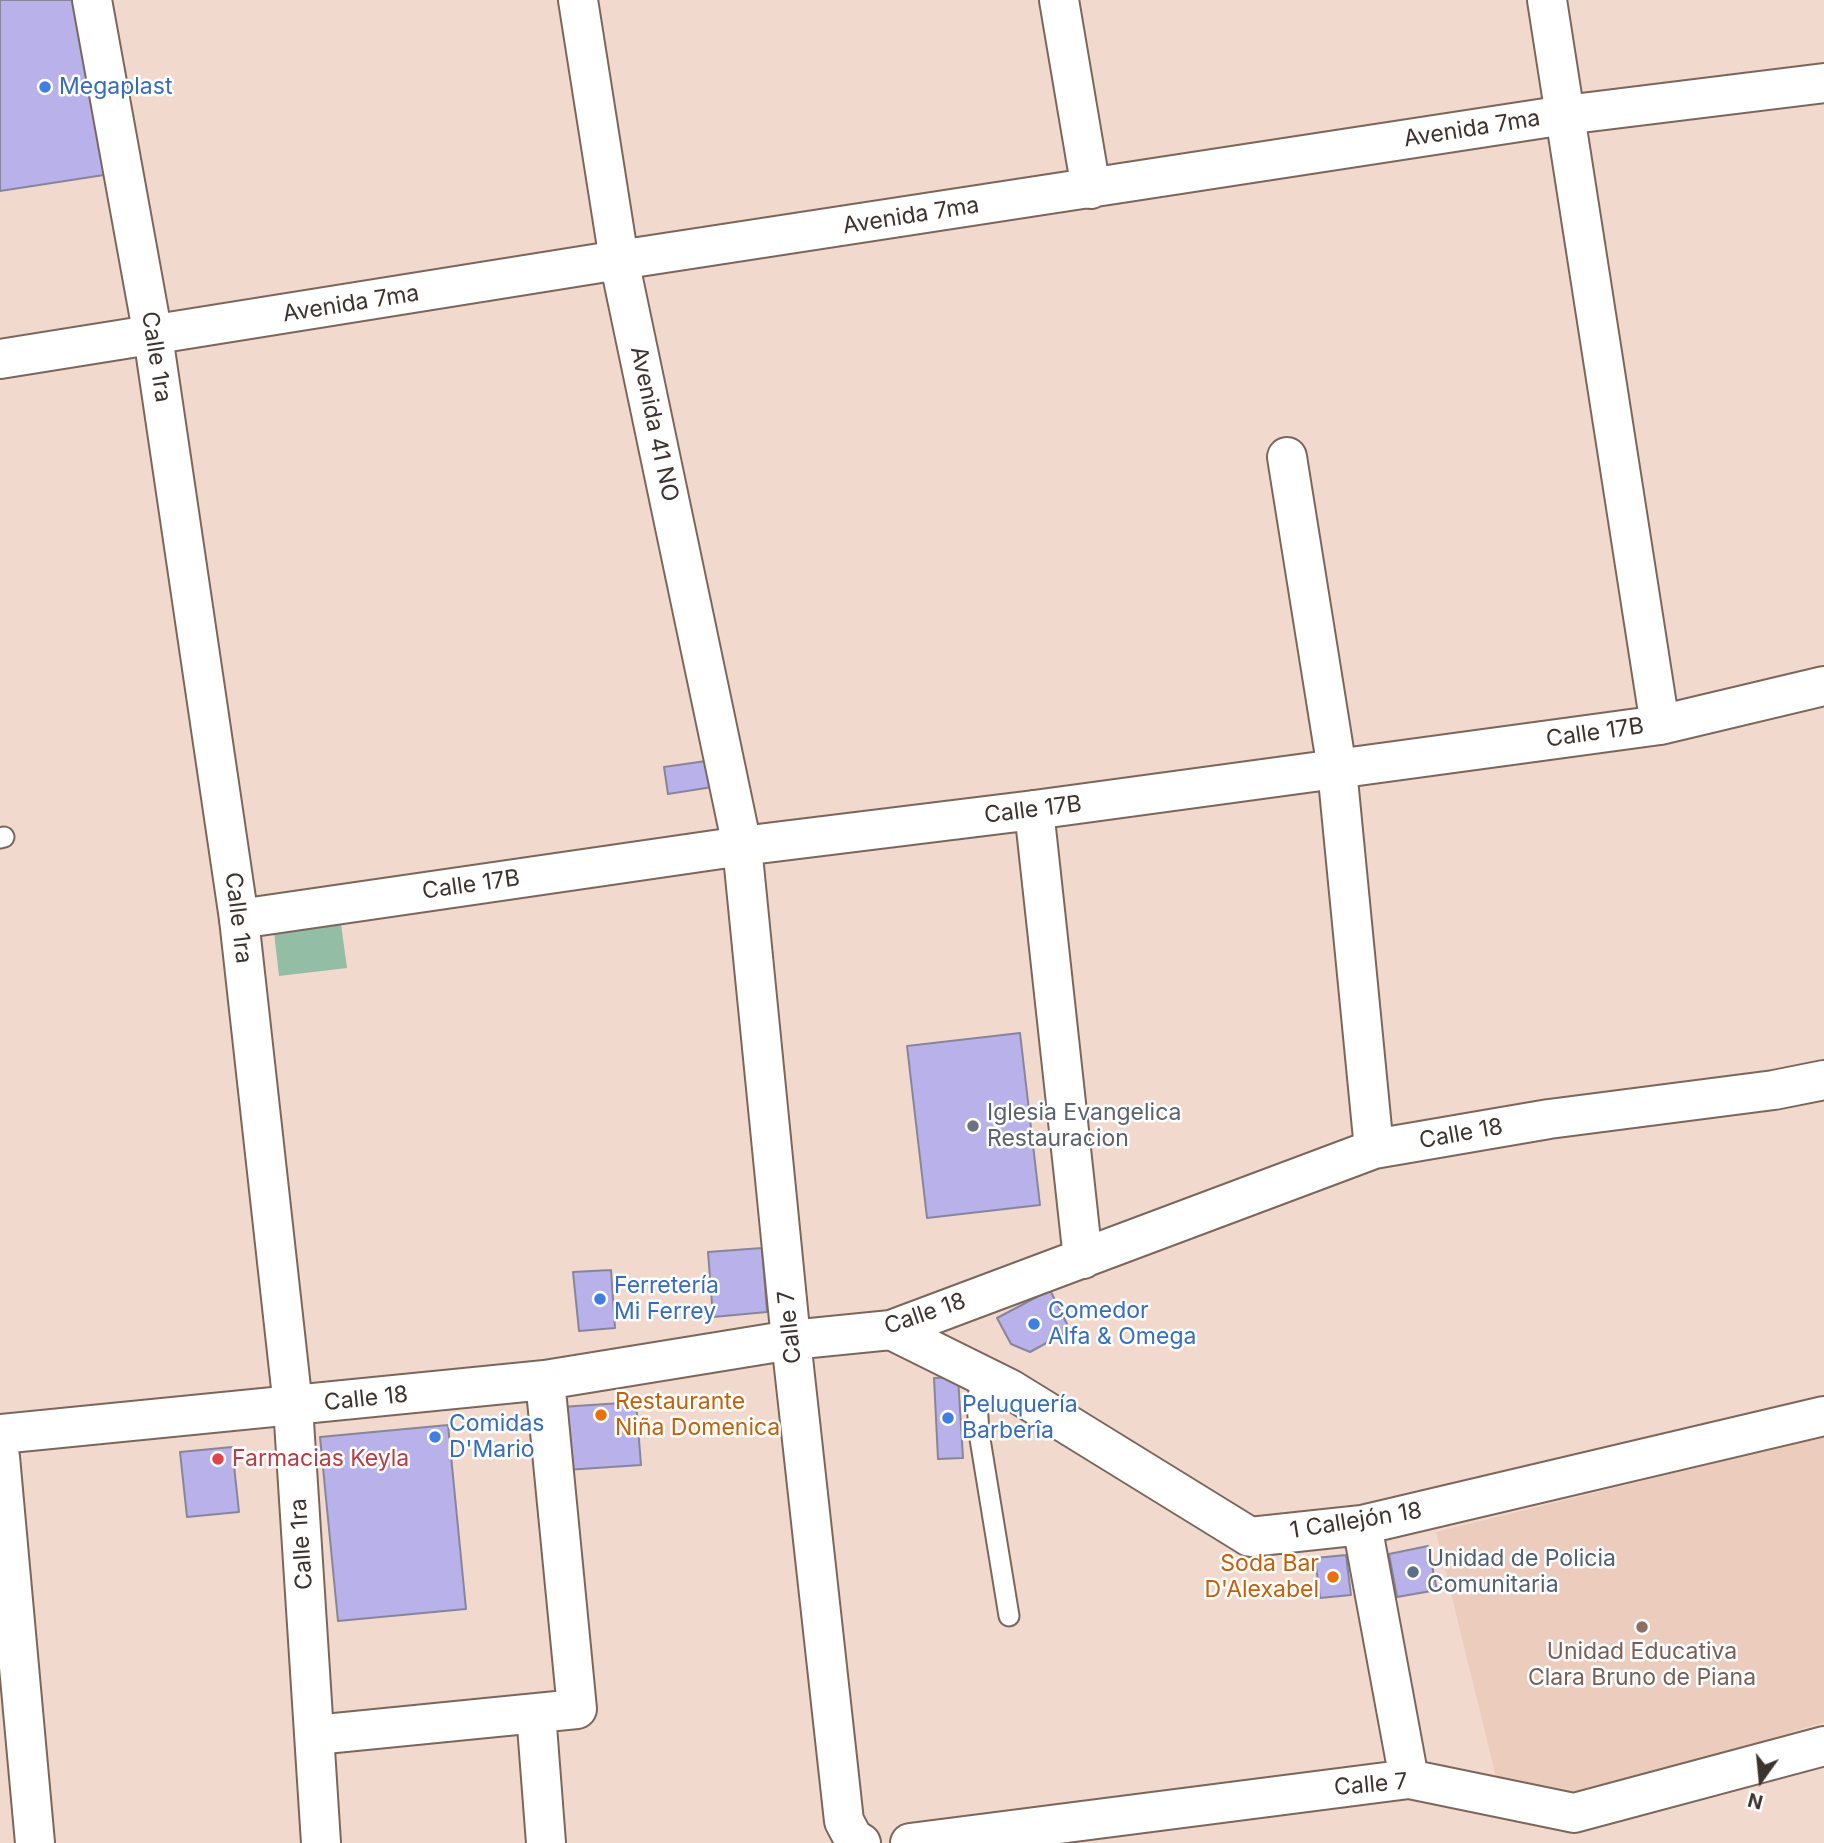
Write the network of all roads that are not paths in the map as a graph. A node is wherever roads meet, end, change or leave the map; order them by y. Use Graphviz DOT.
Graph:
graph roads {
  1 [pos="92,0"];
  2 [pos="578,0"];
  3 [pos="1059,0"];
  4 [pos="1547,0"];
  5 [pos="1824,83"];
  6 [pos="1565,114"];
  7 [pos="1091,189"];
  8 [pos="619,260"];
  9 [pos="153,336"];
  10 [pos="0,359"];
  11 [pos="1287,457"];
  12 [pos="1824,686"];
  13 [pos="1660,724"];
  14 [pos="1337,769"];
  15 [pos="1034,810"];
  16 [pos="742,846"];
  17 [pos="239,919"];
  18 [pos="1824,1080"];
  19 [pos="1374,1149"];
  20 [pos="1083,1259"];
  21 [pos="891,1330"];
  22 [pos="791,1340"];
  23 [pos="982,1375"];
  24 [pos="545,1380"];
  25 [pos="293,1406"];
  26 [pos="1824,1416"];
  27 [pos="0,1434"];
  28 [pos="0,1457"];
  29 [pos="1362,1525"];
  30 [pos="1009,1616"];
  31 [pos="536,1713"];
  32 [pos="315,1735"];
  33 [pos="1824,1746"];
  34 [pos="1409,1779"];
  35 [pos="35,1843"];
  36 [pos="321,1843"];
  37 [pos="546,1843"];
  38 [pos="861,1843"];
  39 [pos="910,1843"];
  1 -- 9 [label="street, Calle 1ra"];
  2 -- 8 [label="street, Avenida 41 NO"];
  3 -- 7 [label="street"];
  4 -- 6 [label="street"];
  5 -- 6 [label="street, Avenida 7ma"];
  6 -- 7 [label="street, Avenida 7ma"];
  6 -- 13 [label="street"];
  7 -- 8 [label="street, Avenida 7ma"];
  8 -- 9 [label="street, Avenida 7ma"];
  8 -- 16 [label="street, Avenida 41 NO"];
  9 -- 10 [label="street, Avenida 7ma"];
  9 -- 17 [label="street, Calle 1ra"];
  11 -- 14 [label="street"];
  12 -- 13 [label="street, Calle 17B"];
  13 -- 14 [label="street, Calle 17B"];
  14 -- 15 [label="street, Calle 17B"];
  14 -- 19 [label="street"];
  15 -- 16 [label="street, Calle 17B"];
  15 -- 20 [label="street"];
  16 -- 17 [label="street, Calle 17B"];
  16 -- 22 [label="street, Calle 7"];
  17 -- 25 [label="street, Calle 1ra"];
  18 -- 19 [label="street, Calle 18"];
  19 -- 20 [label="street, Calle 18"];
  20 -- 21 [label="street, Calle 18"];
  21 -- 22 [label="street, Calle 18"];
  21 -- 23 [label="street, 1 Callejón 18"];
  22 -- 24 [label="street, Calle 18"];
  22 -- 38 [label="street, Calle 7"];
  23 -- 29 [label="street, 1 Callejón 18"];
  23 -- 30 [label="lane"];
  24 -- 25 [label="street, Calle 18"];
  24 -- 31 [label="street"];
  25 -- 27 [label="street, Calle 18"];
  25 -- 32 [label="street, Calle 1ra"];
  26 -- 29 [label="street, 1 Callejón 18"];
  28 -- 35 [label="street"];
  29 -- 34 [label="street"];
  31 -- 32 [label="street"];
  31 -- 37 [label="street"];
  32 -- 36 [label="street, Calle 1ra"];
  33 -- 34 [label="street, Calle 7"];
  34 -- 39 [label="street, Calle 7"];
}
